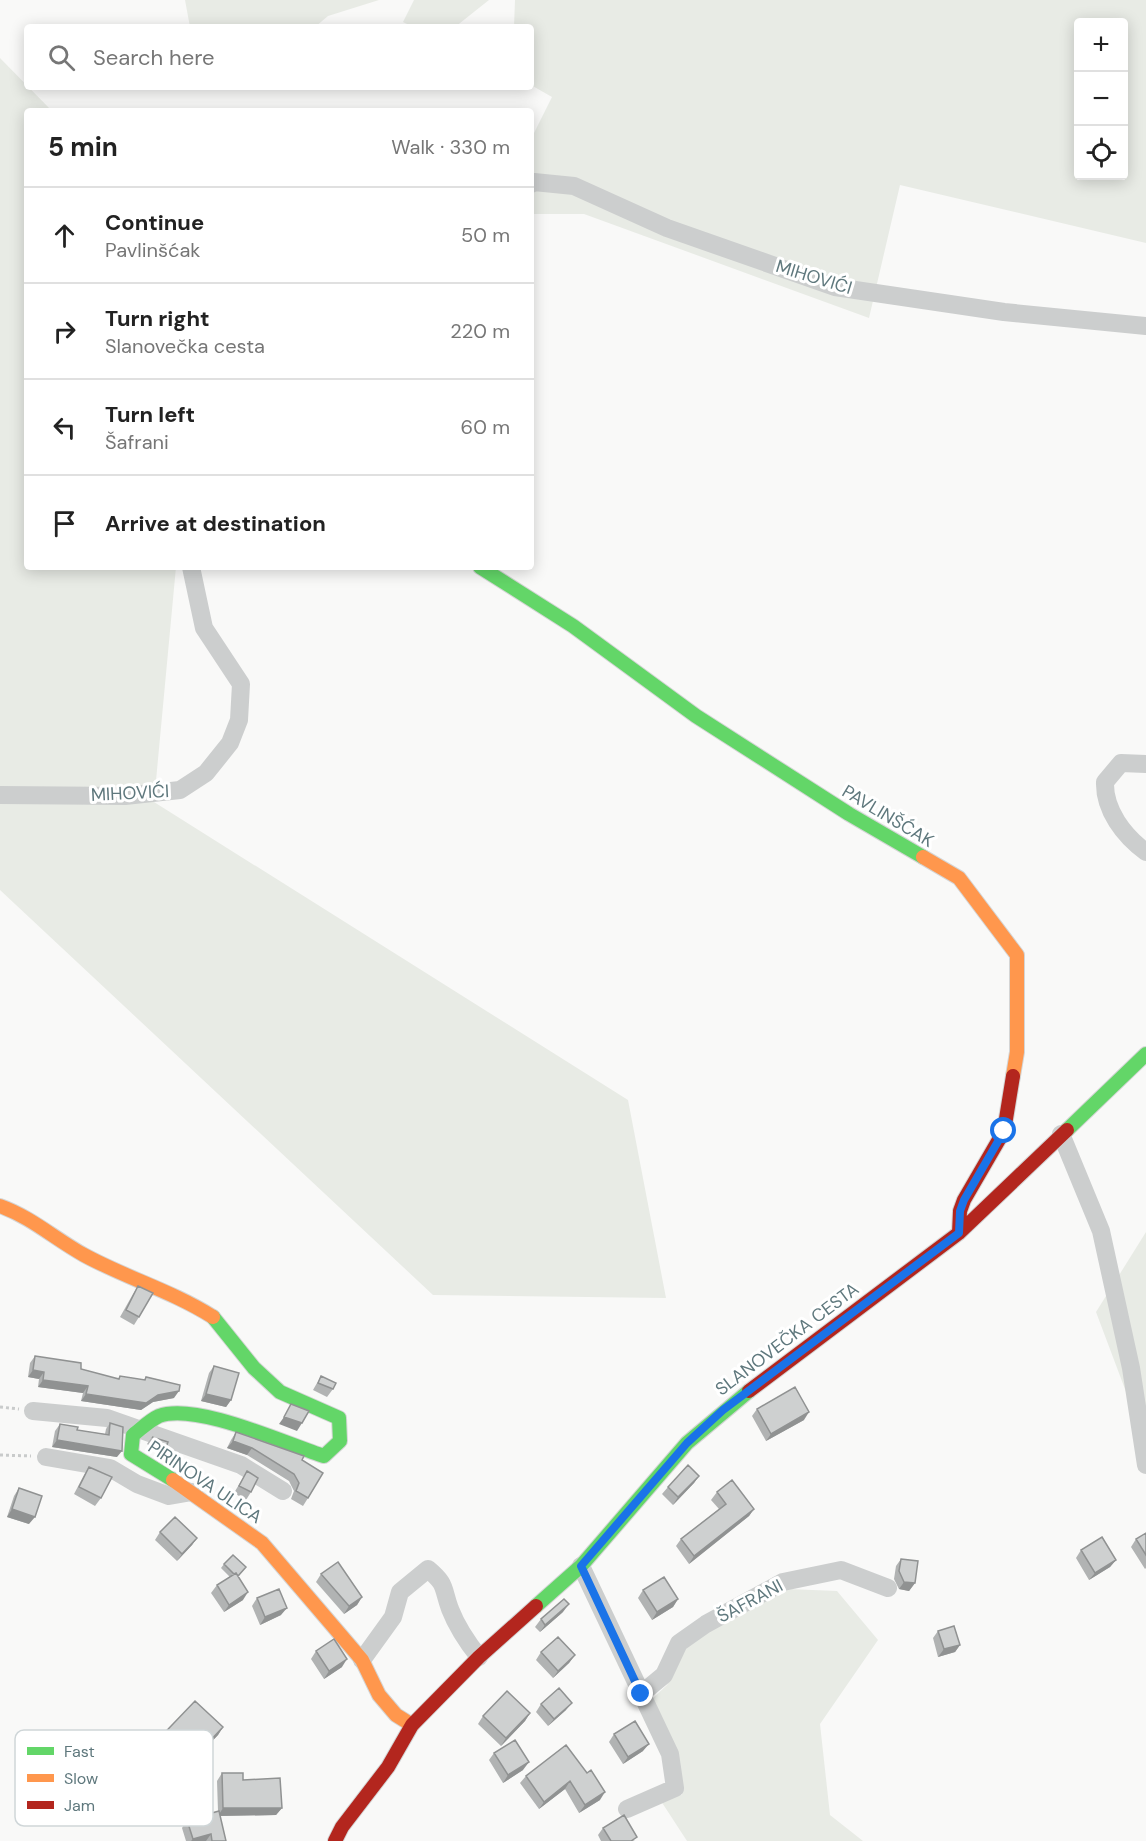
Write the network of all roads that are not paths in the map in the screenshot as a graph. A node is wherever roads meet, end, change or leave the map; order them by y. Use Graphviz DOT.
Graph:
graph roads {
  1 [pos="534,182"];
  2 [pos="1146,326"];
  3 [pos="192,570"];
  4 [pos="485,570"];
  5 [pos="1146,764"];
  6 [pos="0,795"];
  7 [pos="1146,852"];
  8 [pos="1146,1054"];
  9 [pos="1061,1134"];
  10 [pos="0,1206"];
  11 [pos="959,1233"];
  12 [pos="33,1411"];
  13 [pos="141,1430"];
  14 [pos="46,1457"];
  15 [pos="1146,1465"];
  16 [pos="283,1491"];
  17 [pos="192,1492"];
  18 [pos="581,1566"];
  19 [pos="888,1588"];
  20 [pos="479,1657"];
  21 [pos="362,1660"];
  22 [pos="641,1694"];
  23 [pos="412,1725"];
  24 [pos="627,1809"];
  25 [pos="335,1841"];
  1 -- 2 [label="street, MIHOVIĆI"];
  3 -- 6 [label="street, MIHOVIĆI"];
  4 -- 11 [label="street, PAVLINŠĆAK"];
  5 -- 7 [label="street"];
  8 -- 9 [label="street, SLANOVEČKA CESTA"];
  9 -- 11 [label="street, SLANOVEČKA CESTA"];
  9 -- 15 [label="street"];
  10 -- 13 [label="street, PIRINOVA ULICA"];
  11 -- 18 [label="street, SLANOVEČKA CESTA"];
  12 -- 13 [label="street"];
  13 -- 16 [label="street"];
  13 -- 17 [label="street, PIRINOVA ULICA"];
  14 -- 17 [label="street"];
  17 -- 21 [label="street, PIRINOVA ULICA"];
  18 -- 20 [label="street, SLANOVEČKA CESTA"];
  18 -- 22 [label="street"];
  19 -- 22 [label="street, ŠAFRANI"];
  20 -- 21 [label="street"];
  20 -- 23 [label="street, SLANOVEČKA CESTA"];
  21 -- 23 [label="street, PIRINOVA ULICA"];
  22 -- 24 [label="street"];
  23 -- 25 [label="street, SLANOVEČKA CESTA"];
}
